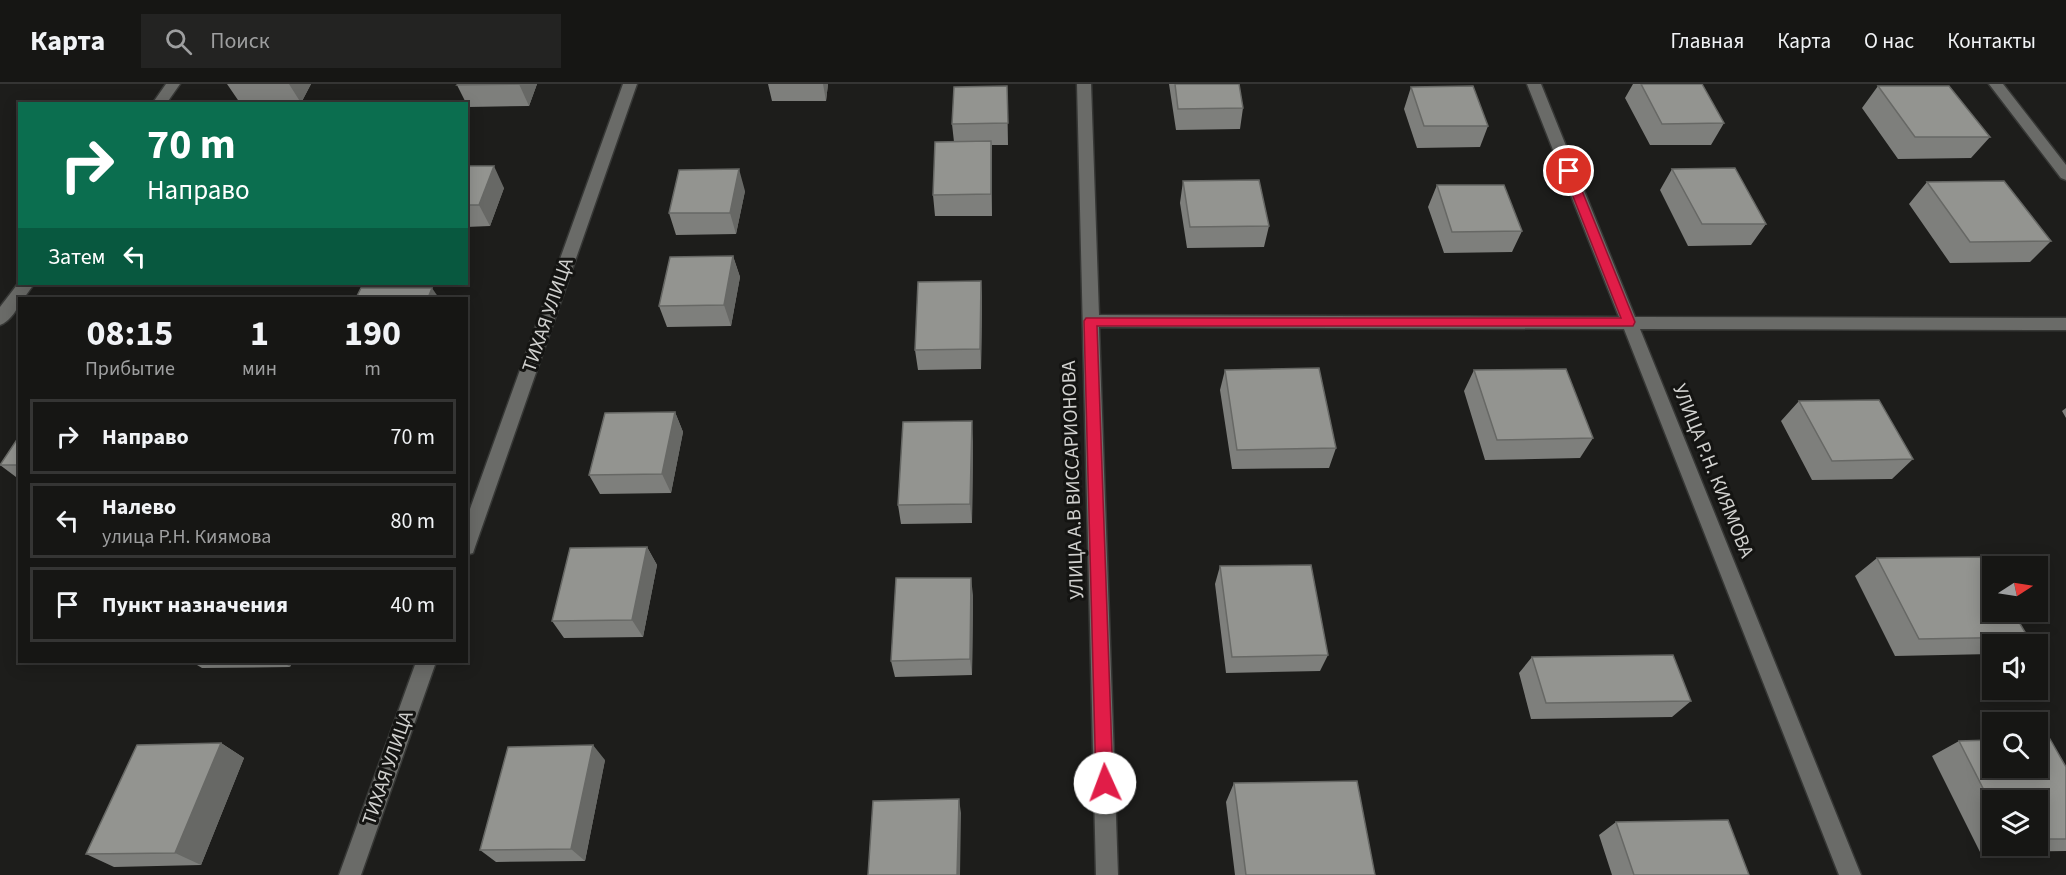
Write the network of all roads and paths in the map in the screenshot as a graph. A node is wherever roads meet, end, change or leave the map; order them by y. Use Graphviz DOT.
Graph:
graph roads {
  1 [pos="173,84"];
  2 [pos="630,84"];
  3 [pos="1084,84"];
  4 [pos="1534,84"];
  5 [pos="1996,84"];
  6 [pos="160,102"];
  7 [pos="2066,175"];
  8 [pos="25,285"];
  9 [pos="0,319"];
  10 [pos="1090,321"];
  11 [pos="1629,322"];
  12 [pos="2066,324"];
  13 [pos="468,541"];
  14 [pos="426,663"];
  15 [pos="350,875"];
  16 [pos="1107,875"];
  17 [pos="1850,875"];
  1 -- 6 [label="street"];
  2 -- 13 [label="street, ТИХАЯ УЛИЦА"];
  3 -- 10 [label="street, УЛИЦА А.В ВИССАРИОНОВА"];
  4 -- 11 [label="street, УЛИЦА Р.Н. КИЯМОВА"];
  5 -- 7 [label="street"];
  8 -- 9 [label="street"];
  10 -- 11 [label="street"];
  10 -- 16 [label="street, УЛИЦА А.В ВИССАРИОНОВА"];
  11 -- 12 [label="street"];
  11 -- 17 [label="street, УЛИЦА Р.Н. КИЯМОВА"];
  14 -- 15 [label="street, ТИХАЯ УЛИЦА"];
}
